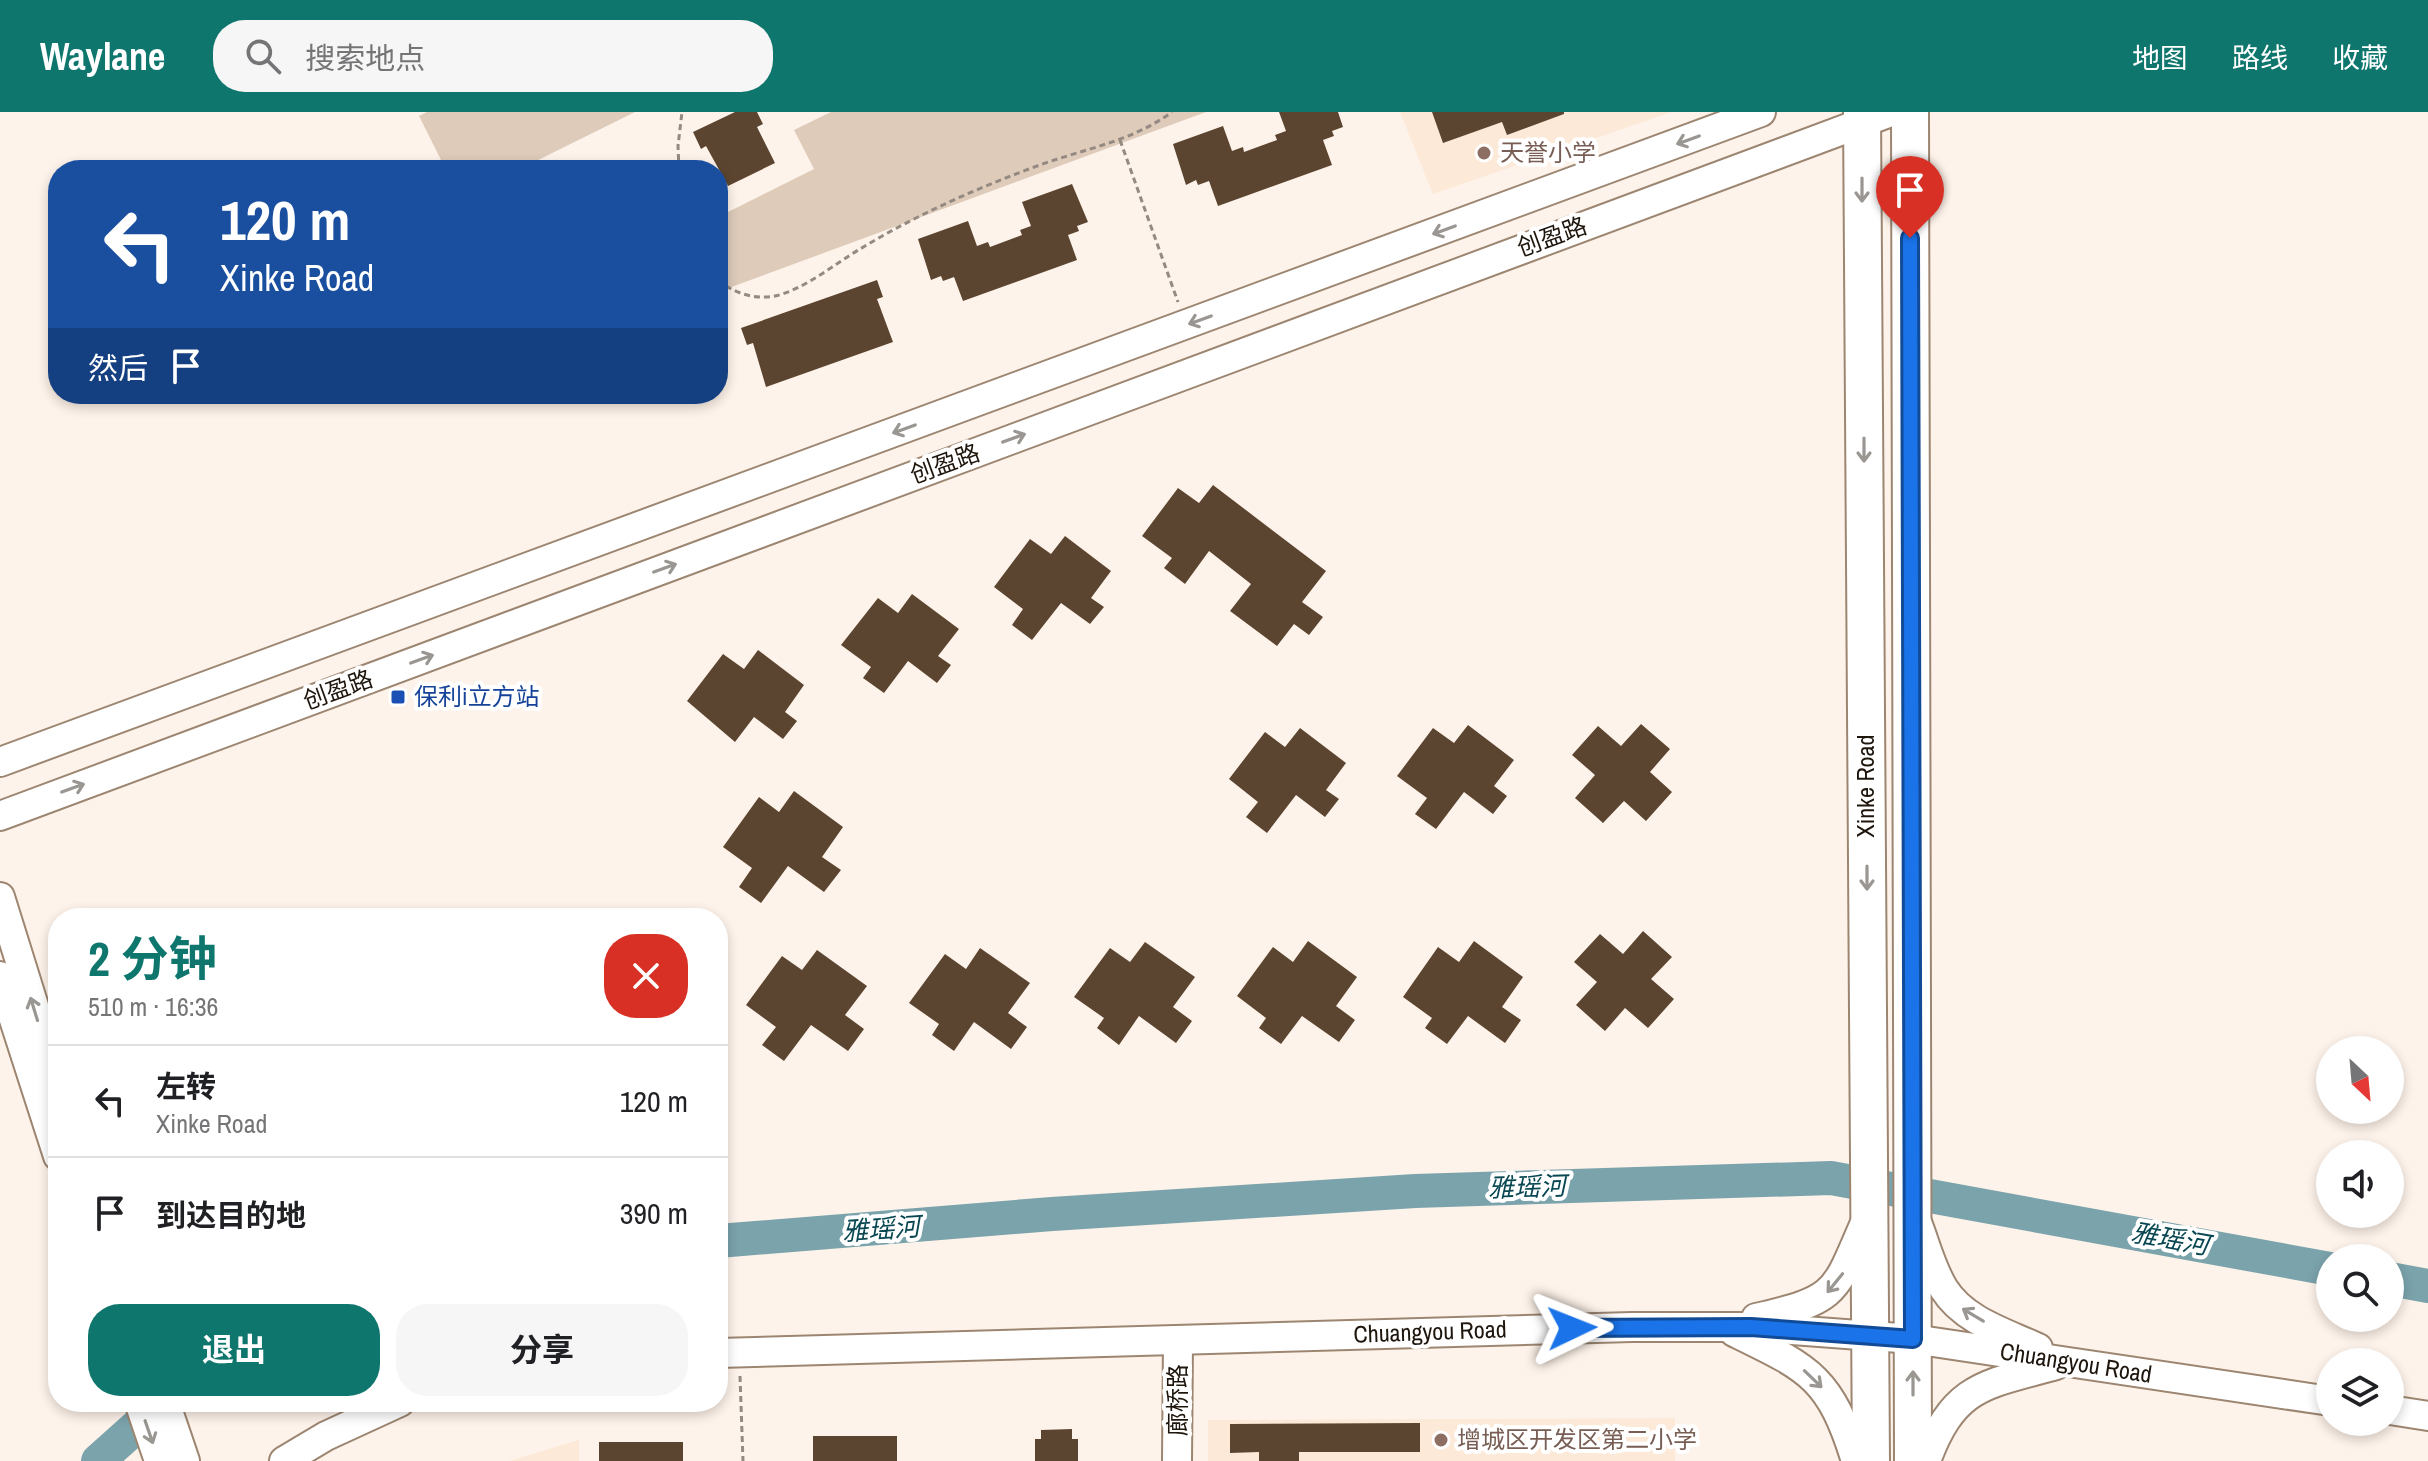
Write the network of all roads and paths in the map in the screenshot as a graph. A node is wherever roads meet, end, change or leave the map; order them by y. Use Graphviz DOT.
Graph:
graph roads {
  1 [pos="682,112"];
  2 [pos="1172,112"];
  3 [pos="1761,112"];
  4 [pos="1910,112"];
  5 [pos="1871,116"];
  6 [pos="1120,140"];
  7 [pos="680,160"];
  8 [pos="728,288"];
  9 [pos="1186,325"];
  10 [pos="0,762"];
  11 [pos="0,816"];
  12 [pos="0,897"];
  13 [pos="0,976"];
  14 [pos="48,1051"];
  15 [pos="48,1125"];
  16 [pos="1913,1213"];
  17 [pos="1869,1214"];
  18 [pos="1722,1327"];
  19 [pos="1870,1335"];
  20 [pos="1913,1339"];
  21 [pos="1178,1340"];
  22 [pos="728,1352"];
  23 [pos="2068,1362"];
  24 [pos="2316,1399"];
  25 [pos="142,1412"];
  26 [pos="168,1412"];
  27 [pos="378,1412"];
  28 [pos="2404,1412"];
  29 [pos="2428,1416"];
  30 [pos="159,1461"];
  31 [pos="185,1461"];
  32 [pos="284,1461"];
  33 [pos="743,1461"];
  34 [pos="1177,1461"];
  35 [pos="1856,1461"];
  36 [pos="1871,1461"];
  37 [pos="1913,1461"];
  38 [pos="1926,1461"];
  1 -- 7 [label="path"];
  2 -- 6 [label="path"];
  3 -- 9 [label="street, 创盈路, one-way"];
  4 -- 16 [label="main road, Xinke Road"];
  11 -- 5 [label="street, 创盈路, one-way"];
  5 -- 17 [label="main road, Xinke Road, one-way"];
  6 -- 8 [label="path"];
  6 -- 9 [label="path"];
  9 -- 10 [label="street, 创盈路, one-way"];
  14 -- 12 [label="street, one-way"];
  13 -- 15 [label="street"];
  16 -- 20 [label="main road, Xinke Road"];
  23 -- 16 [label="street, one-way"];
  17 -- 18 [label="street, one-way"];
  17 -- 19 [label="main road, Xinke Road"];
  18 -- 19 [label="street, Chuangyou Road"];
  18 -- 21 [label="street, Chuangyou Road"];
  18 -- 35 [label="street, one-way"];
  19 -- 20 [label="street, Chuangyou Road"];
  19 -- 36 [label="main road, Xinke Road"];
  20 -- 23 [label="street, Chuangyou Road"];
  37 -- 20 [label="main road, Xinke Road, one-way"];
  21 -- 22 [label="street, Chuangyou Road"];
  21 -- 34 [label="street, 廊桥路"];
  22 -- 33 [label="path"];
  23 -- 24 [label="street, Chuangyou Road"];
  23 -- 38 [label="street"];
  25 -- 30 [label="street, one-way"];
  26 -- 31 [label="street"];
  27 -- 32 [label="street"];
  28 -- 29 [label="street"];
}
